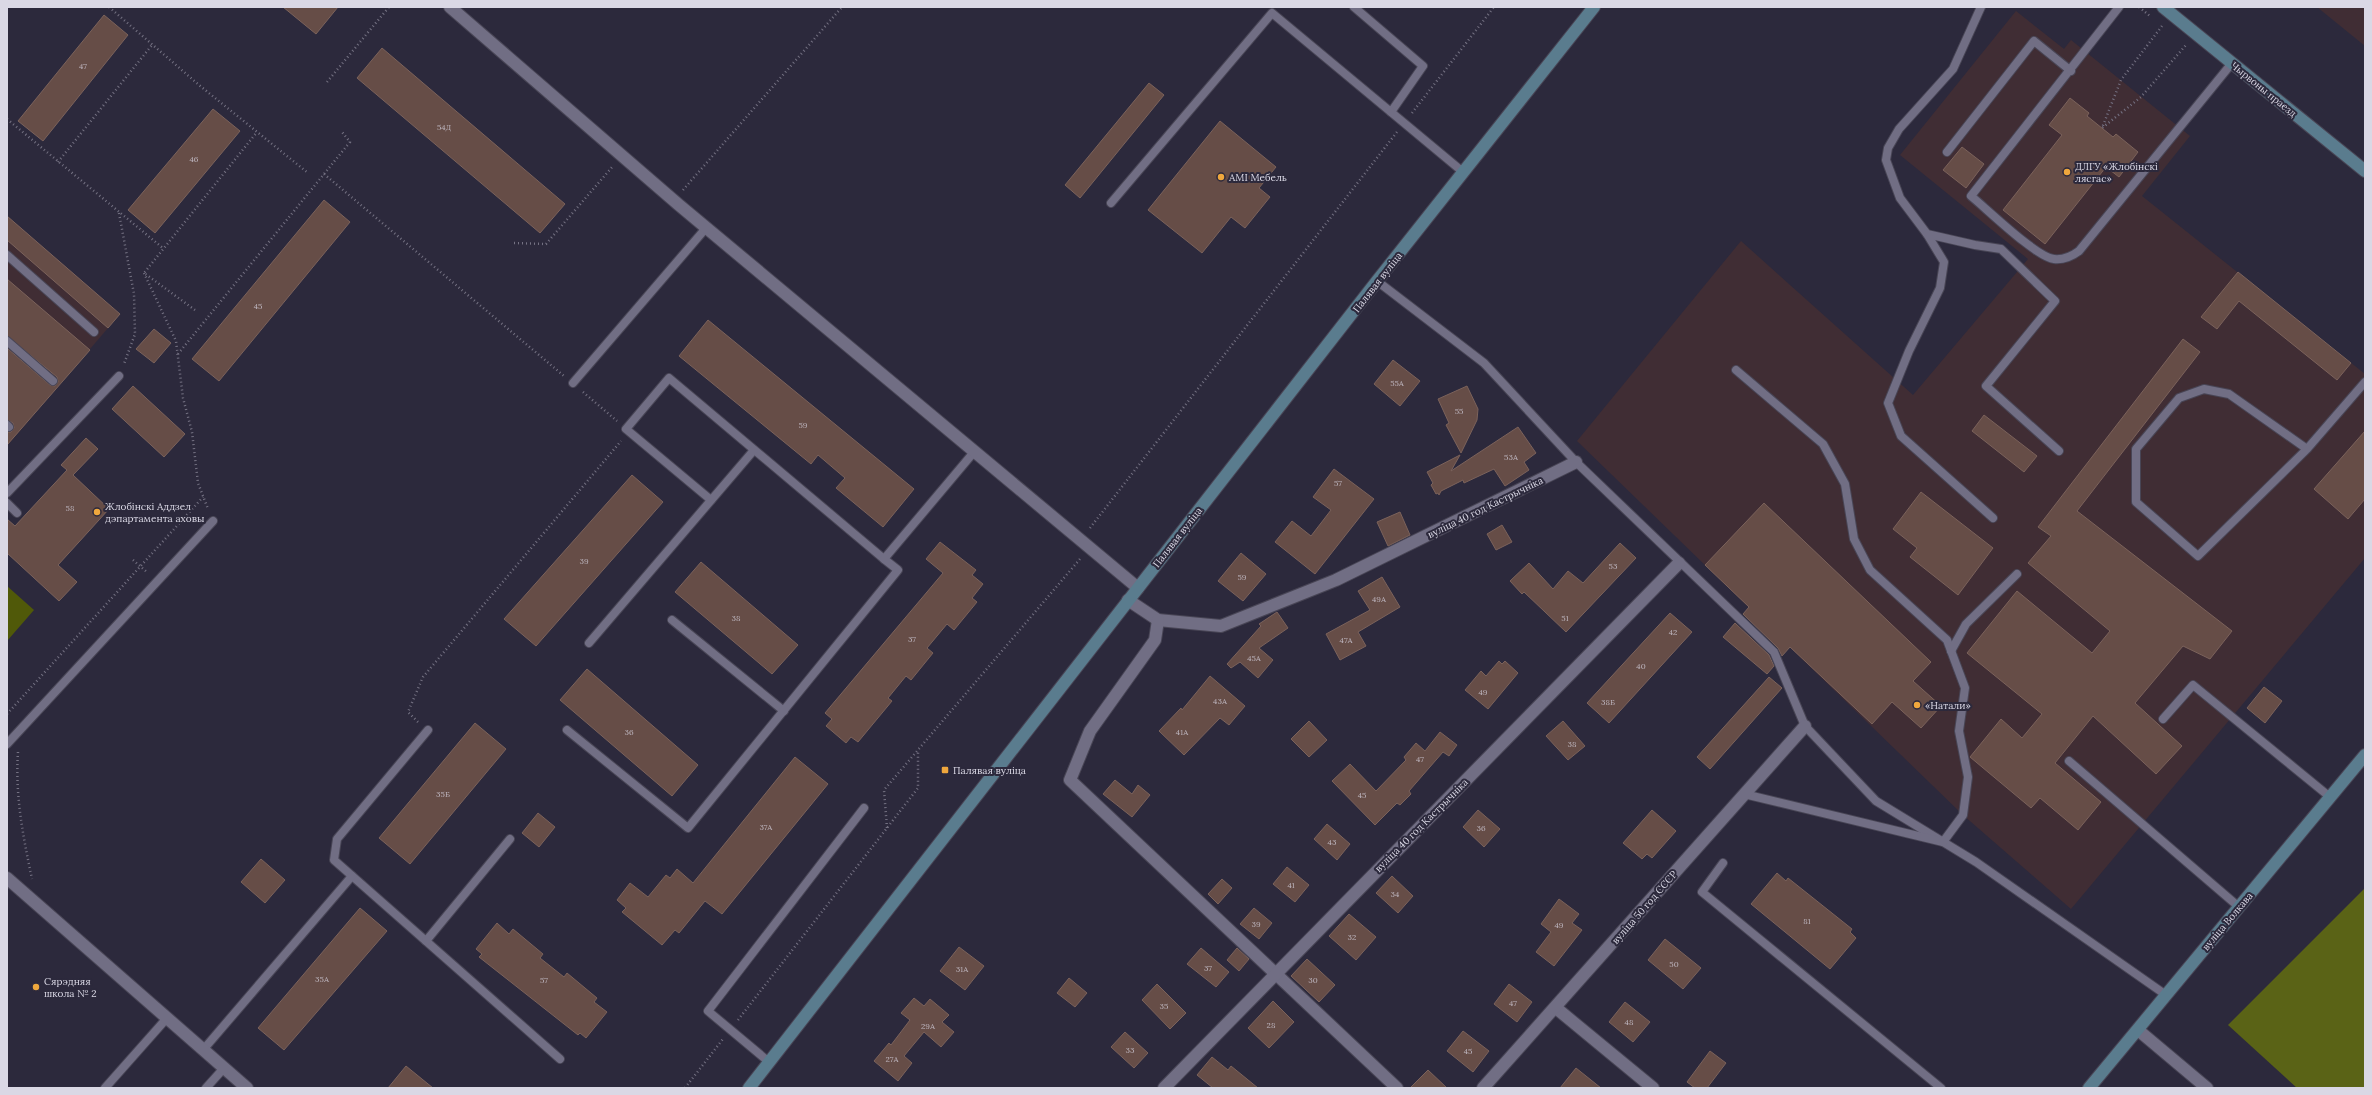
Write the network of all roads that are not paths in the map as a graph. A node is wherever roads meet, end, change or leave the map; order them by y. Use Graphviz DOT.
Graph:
graph roads {
  1 [pos="450,7"];
  2 [pos="1354,7"];
  3 [pos="1594,7"];
  4 [pos="1981,7"];
  5 [pos="2119,7"];
  6 [pos="2163,7"];
  7 [pos="1274,10"];
  8 [pos="2232,62"];
  9 [pos="2071,71"];
  10 [pos="1391,112"];
  11 [pos="1947,152"];
  12 [pos="2365,171"];
  13 [pos="1463,172"];
  14 [pos="1111,203"];
  15 [pos="706,228"];
  16 [pos="1927,234"];
  17 [pos="7,255"];
  18 [pos="1377,281"];
  19 [pos="94,332"];
  20 [pos="7,341"];
  21 [pos="1736,370"];
  22 [pos="119,376"];
  23 [pos="53,381"];
  24 [pos="2365,382"];
  25 [pos="573,383"];
  26 [pos="2307,449"];
  27 [pos="754,450"];
  28 [pos="2059,451"];
  29 [pos="974,452"];
  30 [pos="1576,462"];
  31 [pos="7,493"];
  32 [pos="711,500"];
  33 [pos="7,503"];
  34 [pos="17,513"];
  35 [pos="1993,518"];
  36 [pos="213,521"];
  37 [pos="884,559"];
  38 [pos="1679,563"];
  39 [pos="2017,574"];
  40 [pos="1138,588"];
  41 [pos="1128,600"];
  42 [pos="672,620"];
  43 [pos="1158,620"];
  44 [pos="589,643"];
  45 [pos="1951,651"];
  46 [pos="784,711"];
  47 [pos="2163,718"];
  48 [pos="1805,726"];
  49 [pos="428,730"];
  50 [pos="567,730"];
  51 [pos="7,744"];
  52 [pos="2365,755"];
  53 [pos="2069,761"];
  54 [pos="1744,794"];
  55 [pos="2330,797"];
  56 [pos="864,808"];
  57 [pos="510,840"];
  58 [pos="1943,842"];
  59 [pos="1723,863"];
  60 [pos="352,876"];
  61 [pos="7,878"];
  62 [pos="2239,907"];
  63 [pos="426,941"];
  64 [pos="1274,973"];
  65 [pos="2166,994"];
  66 [pos="1556,1008"];
  67 [pos="167,1018"];
  68 [pos="2138,1030"];
  69 [pos="203,1050"];
  70 [pos="560,1059"];
  71 [pos="769,1062"];
  72 [pos="224,1068"];
  73 [pos="105,1088"];
  74 [pos="206,1088"];
  75 [pos="247,1088"];
  76 [pos="749,1088"];
  77 [pos="1164,1088"];
  78 [pos="1397,1088"];
  79 [pos="1483,1088"];
  80 [pos="1653,1088"];
  81 [pos="1941,1088"];
  82 [pos="2089,1088"];
  83 [pos="2207,1088"];
  1 -- 15 [label="street"];
  2 -- 10 [label="lane"];
  3 -- 13 [label="street, Палявая вуліца"];
  4 -- 16 [label="lane"];
  5 -- 9 [label="lane"];
  6 -- 8 [label="street, Чырвоны праезд"];
  7 -- 10 [label="lane"];
  7 -- 14 [label="lane"];
  8 -- 9 [label="lane"];
  8 -- 12 [label="street, Чырвоны праезд"];
  9 -- 11 [label="lane"];
  10 -- 13 [label="lane"];
  13 -- 18 [label="street, Палявая вуліца"];
  15 -- 25 [label="lane"];
  15 -- 29 [label="street"];
  16 -- 28 [label="lane"];
  16 -- 35 [label="lane"];
  17 -- 19 [label="lane"];
  18 -- 30 [label="lane"];
  18 -- 40 [label="street, Палявая вуліца"];
  20 -- 23 [label="lane"];
  21 -- 45 [label="lane"];
  22 -- 31 [label="lane"];
  24 -- 26 [label="lane"];
  26 -- 26 [label="lane"];
  27 -- 32 [label="lane"];
  27 -- 32 [label="lane"];
  27 -- 37 [label="lane"];
  29 -- 37 [label="lane"];
  29 -- 40 [label="street"];
  30 -- 38 [label="lane"];
  30 -- 43 [label="street, вуліца 40 год Кастрычніка"];
  32 -- 44 [label="lane"];
  33 -- 34 [label="lane"];
  36 -- 51 [label="lane"];
  37 -- 46 [label="lane"];
  38 -- 48 [label="lane"];
  38 -- 64 [label="street, вуліца 40 год Кастрычніка"];
  39 -- 45 [label="lane"];
  40 -- 41 [label="street, Палявая вуліца"];
  41 -- 43 [label="street, вуліца 40 год Кастрычніка"];
  41 -- 71 [label="street, Палявая вуліца"];
  42 -- 46 [label="lane"];
  43 -- 64 [label="street"];
  45 -- 58 [label="lane"];
  46 -- 50 [label="lane"];
  47 -- 55 [label="lane"];
  48 -- 54 [label="street, вуліца 50 год СССР"];
  48 -- 58 [label="lane"];
  49 -- 60 [label="lane"];
  52 -- 55 [label="street, вуліца Волкава"];
  53 -- 62 [label="lane"];
  54 -- 58 [label="lane"];
  54 -- 66 [label="street, вуліца 50 год СССР"];
  55 -- 62 [label="street, вуліца Волкава"];
  56 -- 71 [label="lane"];
  57 -- 63 [label="lane"];
  58 -- 65 [label="lane"];
  59 -- 81 [label="lane"];
  60 -- 63 [label="lane"];
  60 -- 69 [label="lane"];
  61 -- 67 [label="street"];
  62 -- 65 [label="street, вуліца Волкава"];
  63 -- 70 [label="lane"];
  64 -- 77 [label="street, вуліца 40 год Кастрычніка"];
  64 -- 78 [label="street"];
  65 -- 68 [label="street, вуліца Волкава"];
  66 -- 79 [label="street, вуліца 50 год СССР"];
  66 -- 80 [label="street"];
  67 -- 69 [label="street"];
  67 -- 73 [label="lane"];
  68 -- 82 [label="street, вуліца Волкава"];
  68 -- 83 [label="street"];
  69 -- 72 [label="street"];
  71 -- 76 [label="street, Палявая вуліца"];
  72 -- 74 [label="lane"];
  72 -- 75 [label="street"];
}
